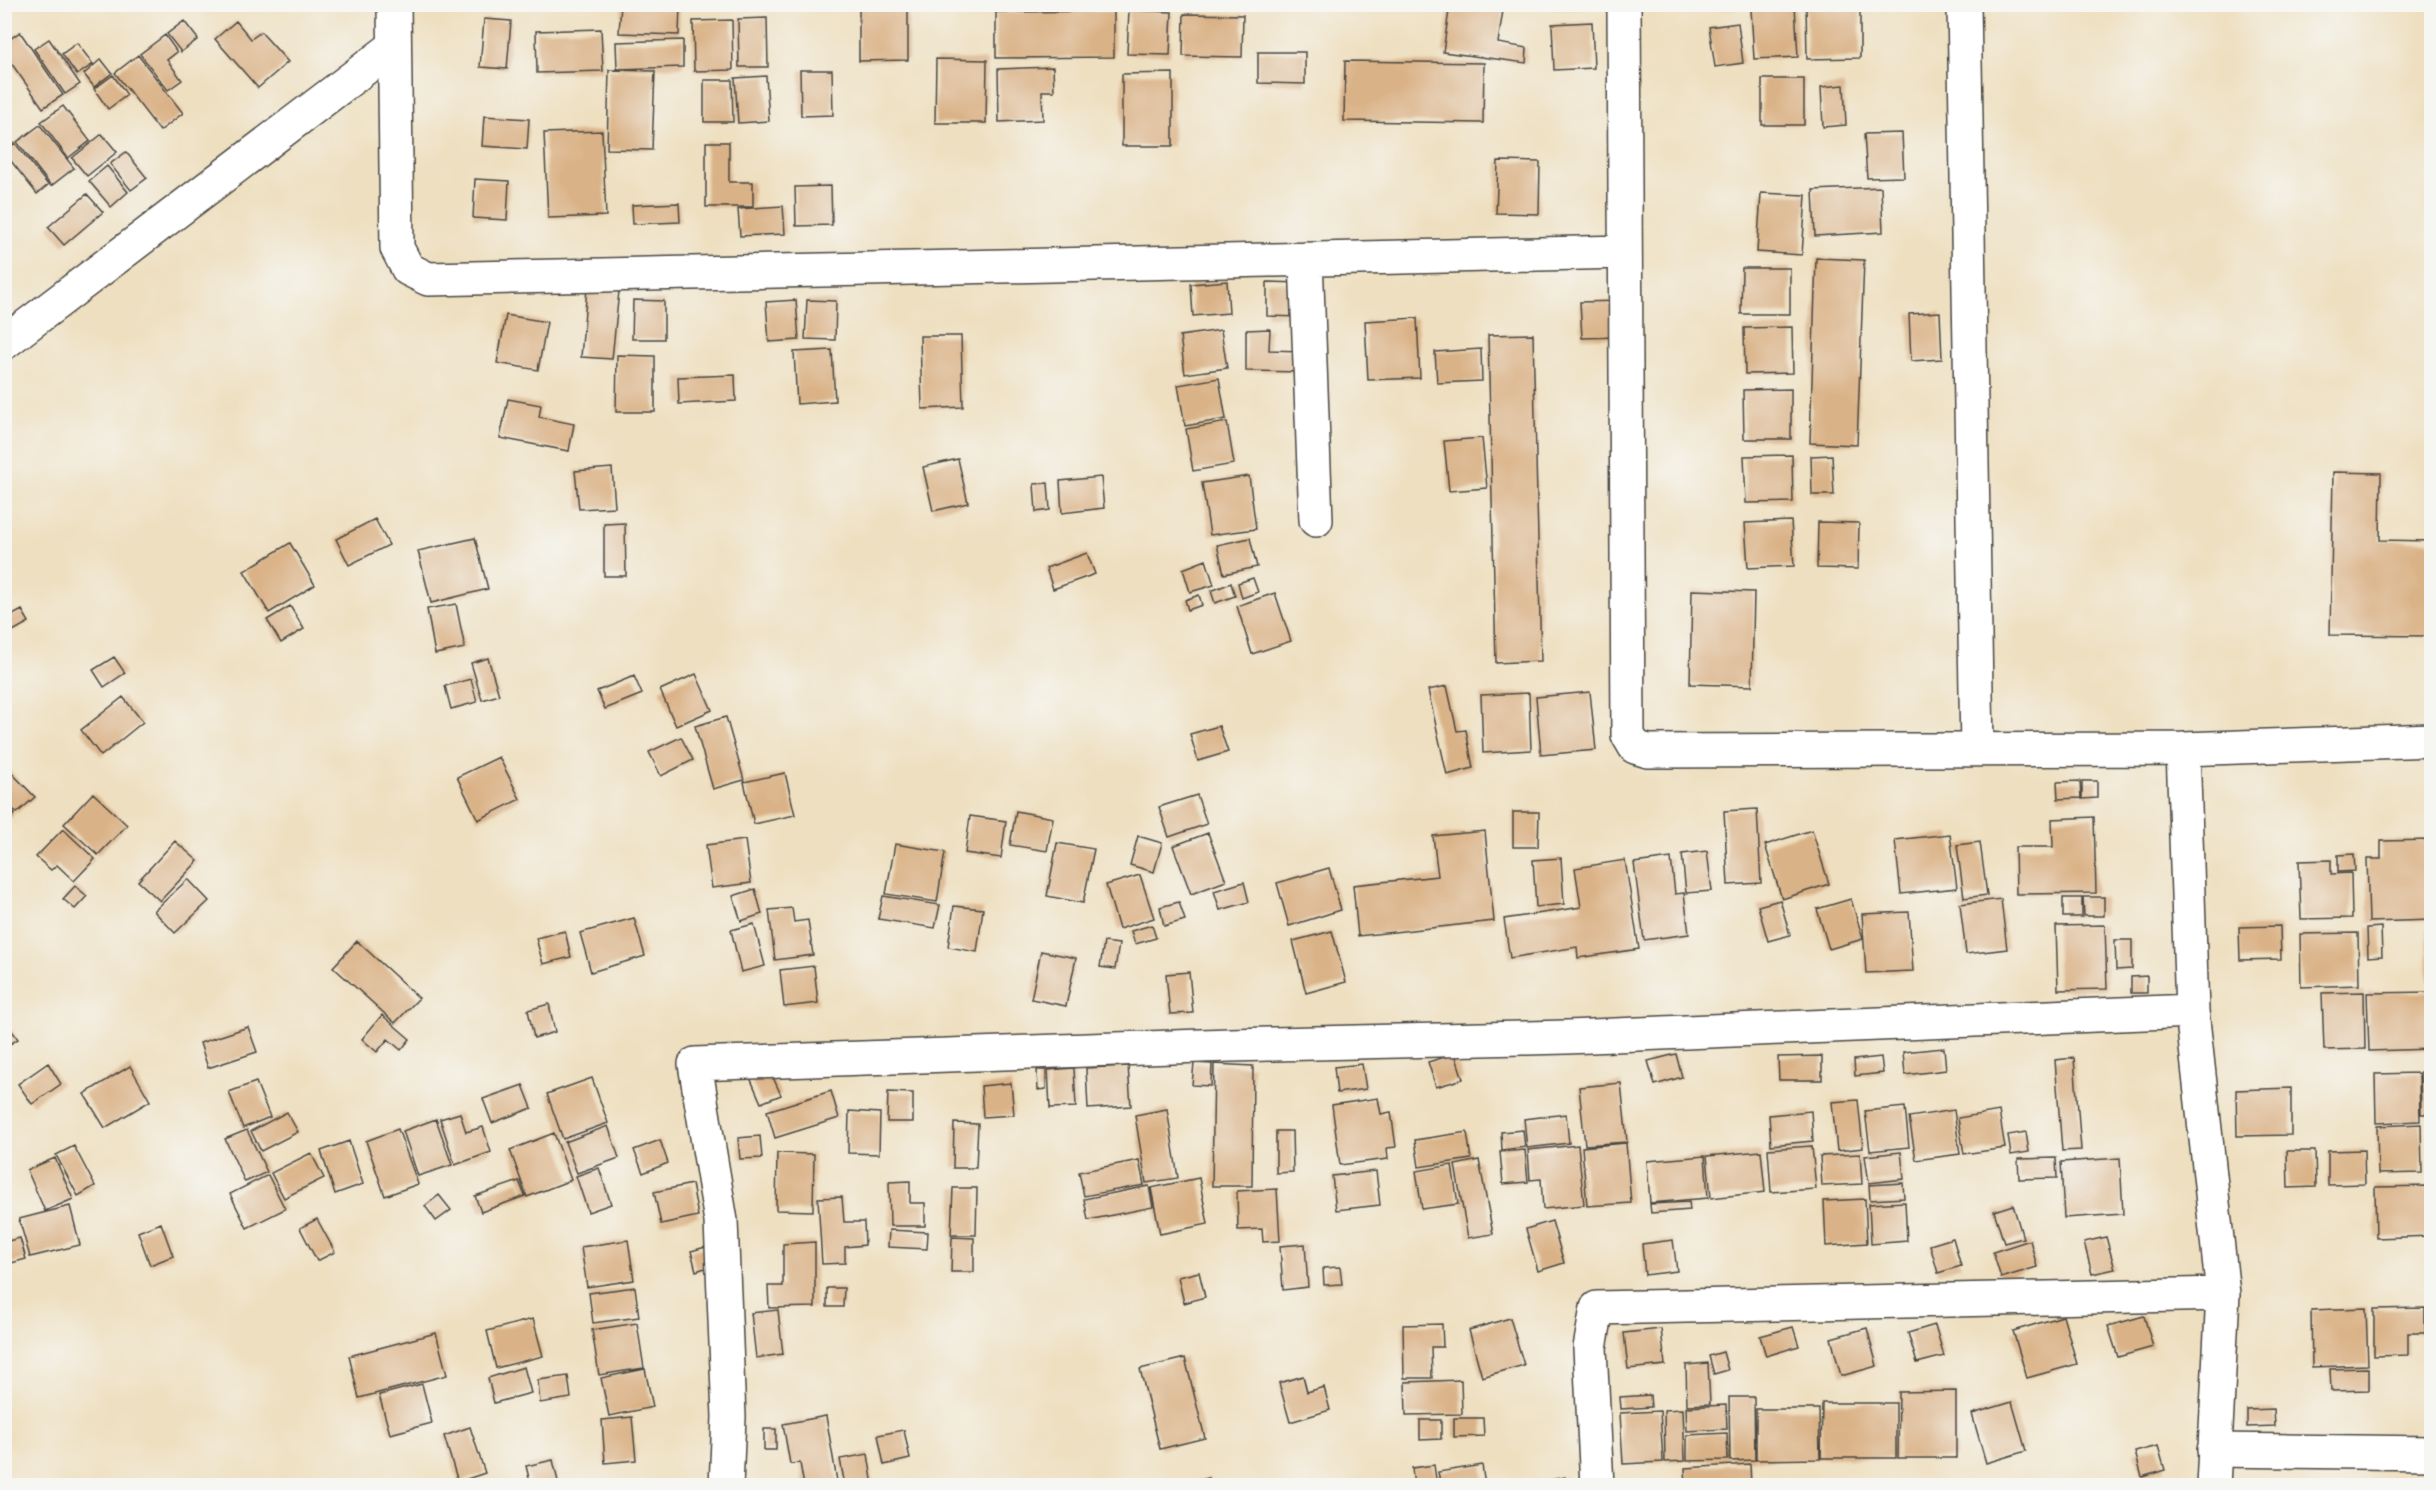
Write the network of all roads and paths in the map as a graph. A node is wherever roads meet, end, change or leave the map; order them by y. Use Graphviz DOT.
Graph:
graph roads {
  1 [pos="394,4"];
  2 [pos="1624,4"];
  3 [pos="1964,4"];
  4 [pos="393,47"];
  5 [pos="1624,252"];
  6 [pos="1306,259"];
  7 [pos="4,343"];
  8 [pos="1316,520"];
  9 [pos="2432,740"];
  10 [pos="1977,749"];
  11 [pos="2183,749"];
  12 [pos="2192,1011"];
  13 [pos="2223,1294"];
  14 [pos="2214,1450"];
  15 [pos="2432,1453"];
  16 [pos="726,1485"];
  17 [pos="1598,1485"];
  18 [pos="2212,1485"];
  1 -- 4 [label="street"];
  2 -- 5 [label="street"];
  3 -- 10 [label="street"];
  4 -- 6 [label="street"];
  4 -- 7 [label="street"];
  5 -- 6 [label="street"];
  5 -- 10 [label="street"];
  6 -- 8 [label="street"];
  9 -- 11 [label="street"];
  10 -- 11 [label="street"];
  11 -- 12 [label="street"];
  12 -- 13 [label="street"];
  12 -- 16 [label="street"];
  13 -- 14 [label="street"];
  13 -- 17 [label="street"];
  14 -- 15 [label="street"];
  14 -- 18 [label="street"];
}
